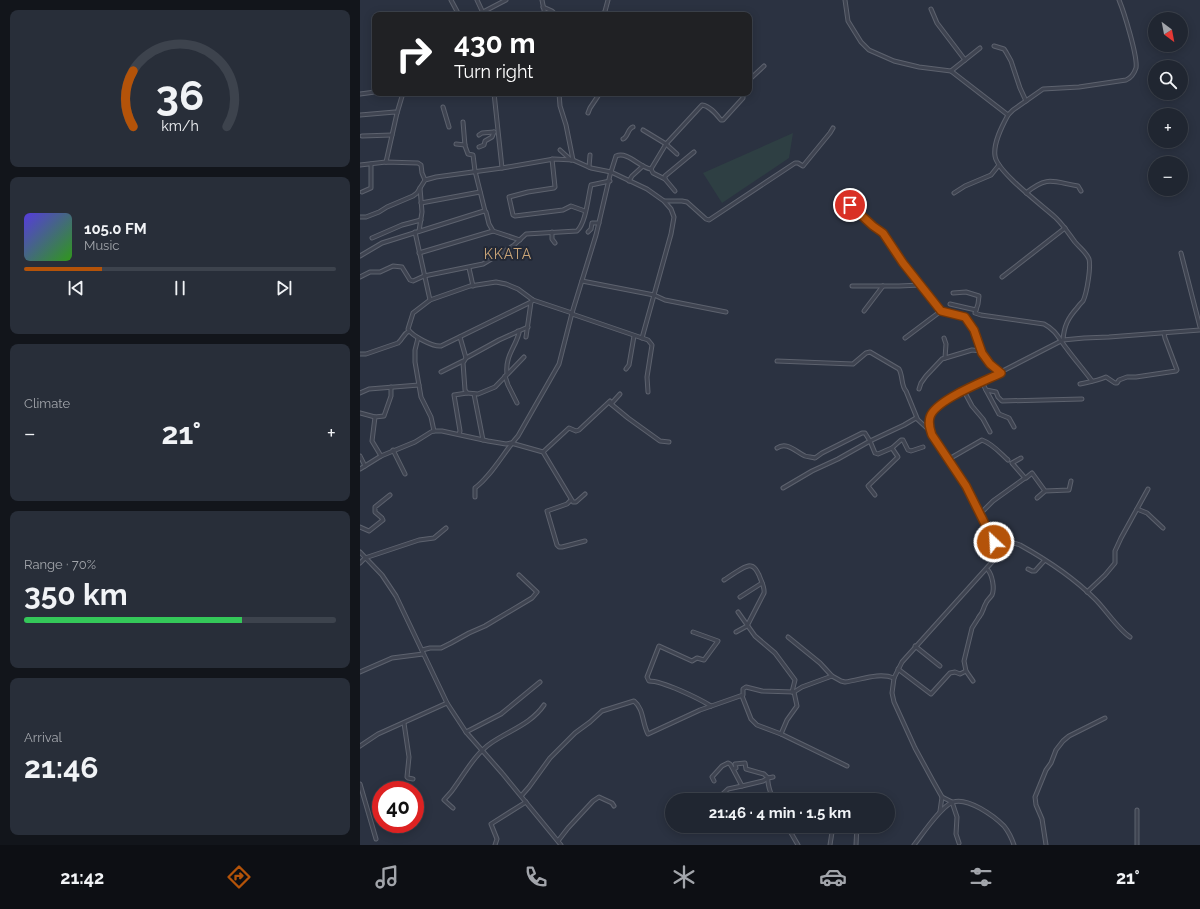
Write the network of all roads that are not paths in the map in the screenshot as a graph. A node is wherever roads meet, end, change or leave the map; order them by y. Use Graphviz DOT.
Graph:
graph roads {
  1 [pos="451,0"];
  2 [pos="476,0"];
  3 [pos="506,0"];
  4 [pos="542,0"];
  5 [pos="608,0"];
  6 [pos="845,0"];
  7 [pos="1119,0"];
  8 [pos="544,7"];
  9 [pos="932,9"];
  10 [pos="457,12"];
  11 [pos="482,12"];
  12 [pos="485,12"];
  13 [pos="545,12"];
  14 [pos="553,12"];
  15 [pos="605,12"];
  16 [pos="994,46"];
  17 [pos="980,48"];
  18 [pos="965,60"];
  19 [pos="764,66"];
  20 [pos="951,72"];
  21 [pos="752,77"];
  22 [pos="372,92"];
  23 [pos="360,94"];
  24 [pos="402,96"];
  25 [pos="494,96"];
  26 [pos="559,96"];
  27 [pos="598,96"];
  28 [pos="742,96"];
  29 [pos="1026,101"];
  30 [pos="443,107"];
  31 [pos="397,113"];
  32 [pos="588,113"];
  33 [pos="360,115"];
  34 [pos="1008,115"];
  35 [pos="463,122"];
  36 [pos="449,126"];
  37 [pos="633,127"];
  38 [pos="833,128"];
  39 [pos="643,130"];
  40 [pos="496,132"];
  41 [pos="392,135"];
  42 [pos="479,135"];
  43 [pos="362,136"];
  44 [pos="623,139"];
  45 [pos="456,144"];
  46 [pos="465,144"];
  47 [pos="666,144"];
  48 [pos="479,147"];
  49 [pos="560,150"];
  50 [pos="694,152"];
  51 [pos="590,154"];
  52 [pos="677,154"];
  53 [pos="552,159"];
  54 [pos="572,160"];
  55 [pos="386,162"];
  56 [pos="371,164"];
  57 [pos="360,165"];
  58 [pos="999,165"];
  59 [pos="643,166"];
  60 [pos="502,168"];
  61 [pos="589,168"];
  62 [pos="651,169"];
  63 [pos="475,171"];
  64 [pos="611,172"];
  65 [pos="665,179"];
  66 [pos="425,180"];
  67 [pos="610,180"];
  68 [pos="629,181"];
  69 [pos="420,188"];
  70 [pos="675,191"];
  71 [pos="1081,191"];
  72 [pos="362,192"];
  73 [pos="480,192"];
  74 [pos="954,193"];
  75 [pos="1026,193"];
  76 [pos="844,200"];
  77 [pos="664,201"];
  78 [pos="421,204"];
  79 [pos="485,211"];
  80 [pos="586,211"];
  81 [pos="360,217"];
  82 [pos="421,220"];
  83 [pos="599,223"];
  84 [pos="1065,228"];
  85 [pos="493,230"];
  86 [pos="419,231"];
  87 [pos="415,232"];
  88 [pos="552,232"];
  89 [pos="588,232"];
  90 [pos="372,238"];
  91 [pos="520,240"];
  92 [pos="555,243"];
  93 [pos="419,253"];
  94 [pos="1181,253"];
  95 [pos="360,256"];
  96 [pos="469,268"];
  97 [pos="424,276"];
  98 [pos="360,277"];
  99 [pos="1002,277"];
  100 [pos="582,281"];
  101 [pos="920,285"];
  102 [pos="473,286"];
  103 [pos="852,286"];
  104 [pos="883,286"];
  105 [pos="953,293"];
  106 [pos="654,295"];
  107 [pos="430,300"];
  108 [pos="532,301"];
  109 [pos="950,304"];
  110 [pos="976,310"];
  111 [pos="864,311"];
  112 [pos="941,311"];
  113 [pos="726,312"];
  114 [pos="572,313"];
  115 [pos="528,327"];
  116 [pos="1200,327"];
  117 [pos="1200,330"];
  118 [pos="409,331"];
  119 [pos="518,331"];
  120 [pos="1164,333"];
  121 [pos="634,336"];
  122 [pos="460,337"];
  123 [pos="526,337"];
  124 [pos="418,338"];
  125 [pos="642,338"];
  126 [pos="905,338"];
  127 [pos="944,338"];
  128 [pos="1062,341"];
  129 [pos="982,353"];
  130 [pos="360,354"];
  131 [pos="524,357"];
  132 [pos="945,358"];
  133 [pos="465,360"];
  134 [pos="777,361"];
  135 [pos="626,369"];
  136 [pos="441,372"];
  137 [pos="1001,373"];
  138 [pos="506,375"];
  139 [pos="1092,381"];
  140 [pos="982,382"];
  141 [pos="1080,384"];
  142 [pos="419,385"];
  143 [pos="391,387"];
  144 [pos="920,389"];
  145 [pos="986,390"];
  146 [pos="964,391"];
  147 [pos="648,392"];
  148 [pos="360,393"];
  149 [pos="467,393"];
  150 [pos="474,394"];
  151 [pos="620,394"];
  152 [pos="1082,399"];
  153 [pos="517,403"];
  154 [pos="611,404"];
  155 [pos="360,413"];
  156 [pos="374,417"];
  157 [pos="918,418"];
  158 [pos="1014,427"];
  159 [pos="434,431"];
  160 [pos="990,432"];
  161 [pos="931,433"];
  162 [pos="459,434"];
  163 [pos="483,440"];
  164 [pos="870,441"];
  165 [pos="669,442"];
  166 [pos="511,443"];
  167 [pos="922,447"];
  168 [pos="777,448"];
  169 [pos="892,448"];
  170 [pos="393,450"];
  171 [pos="542,452"];
  172 [pos="360,456"];
  173 [pos="381,456"];
  174 [pos="1021,458"];
  175 [pos="949,459"];
  176 [pos="1008,460"];
  177 [pos="365,466"];
  178 [pos="360,469"];
  179 [pos="405,474"];
  180 [pos="1026,478"];
  181 [pos="1071,481"];
  182 [pos="783,488"];
  183 [pos="1148,489"];
  184 [pos="585,494"];
  185 [pos="390,495"];
  186 [pos="875,495"];
  187 [pos="476,497"];
  188 [pos="571,500"];
  189 [pos="1137,509"];
  190 [pos="982,512"];
  191 [pos="360,527"];
  192 [pos="446,528"];
  193 [pos="1163,528"];
  194 [pos="585,541"];
  195 [pos="994,542"];
  196 [pos="360,552"];
  197 [pos="365,558"];
  198 [pos="1044,562"];
  199 [pos="360,563"];
  200 [pos="1028,569"];
  201 [pos="988,570"];
  202 [pos="519,576"];
  203 [pos="724,580"];
  204 [pos="762,583"];
  205 [pos="1087,592"];
  206 [pos="740,597"];
  207 [pos="738,612"];
  208 [pos="747,626"];
  209 [pos="693,632"];
  210 [pos="736,632"];
  211 [pos="788,637"];
  212 [pos="1130,637"];
  213 [pos="915,646"];
  214 [pos="422,650"];
  215 [pos="424,654"];
  216 [pos="940,666"];
  217 [pos="898,669"];
  218 [pos="966,670"];
  219 [pos="360,672"];
  220 [pos="832,676"];
  221 [pos="894,678"];
  222 [pos="973,681"];
  223 [pos="540,682"];
  224 [pos="793,692"];
  225 [pos="742,696"];
  226 [pos="447,703"];
  227 [pos="544,705"];
  228 [pos="711,706"];
  229 [pos="1105,718"];
  230 [pos="404,723"];
  231 [pos="466,732"];
  232 [pos="781,734"];
  233 [pos="360,740"];
  234 [pos="361,745"];
  235 [pos="482,750"];
  236 [pos="847,766"];
  237 [pos="733,769"];
  238 [pos="773,777"];
  239 [pos="768,778"];
  240 [pos="413,779"];
  241 [pos="714,781"];
  242 [pos="360,784"];
  243 [pos="742,786"];
  244 [pos="724,793"];
  245 [pos="771,793"];
  246 [pos="522,795"];
  247 [pos="942,797"];
  248 [pos="526,802"];
  249 [pos="952,802"];
  250 [pos="614,806"];
  251 [pos="453,808"];
  252 [pos="1137,810"];
  253 [pos="940,811"];
  254 [pos="791,833"];
  255 [pos="832,833"];
  256 [pos="857,833"];
  257 [pos="376,839"];
  258 [pos="558,841"];
  259 [pos="959,843"];
  260 [pos="495,845"];
  261 [pos="561,845"];
  262 [pos="798,845"];
  263 [pos="830,845"];
  264 [pos="856,845"];
  265 [pos="914,845"];
  266 [pos="1014,845"];
  267 [pos="1046,845"];
  268 [pos="1137,845"];
  1 -- 10 [label="street"];
  2 -- 11 [label="street"];
  3 -- 12 [label="street"];
  4 -- 8 [label="street"];
  5 -- 15 [label="street"];
  6 -- 20 [label="street"];
  7 -- 29 [label="street"];
  8 -- 13 [label="street"];
  8 -- 14 [label="street"];
  9 -- 18 [label="street"];
  16 -- 29 [label="street"];
  17 -- 18 [label="street"];
  18 -- 20 [label="street"];
  19 -- 21 [label="street"];
  20 -- 34 [label="street"];
  22 -- 23 [label="street"];
  24 -- 31 [label="street"];
  25 -- 40 [label="street"];
  26 -- 54 [label="street"];
  27 -- 32 [label="street"];
  28 -- 47 [label="street"];
  29 -- 34 [label="street"];
  30 -- 36 [label="street"];
  31 -- 33 [label="street"];
  31 -- 41 [label="street"];
  34 -- 58 [label="street"];
  35 -- 46 [label="street"];
  37 -- 44 [label="street"];
  38 -- 77 [label="street"];
  39 -- 47 [label="street"];
  40 -- 42 [label="street"];
  40 -- 48 [label="street"];
  40 -- 60 [label="street"];
  41 -- 43 [label="street"];
  41 -- 55 [label="street"];
  45 -- 46 [label="street"];
  46 -- 63 [label="street"];
  47 -- 52 [label="street"];
  47 -- 62 [label="street"];
  49 -- 54 [label="street"];
  50 -- 65 [label="street"];
  51 -- 61 [label="street"];
  53 -- 54 [label="street"];
  53 -- 60 [label="street"];
  53 -- 80 [label="street"];
  54 -- 61 [label="street"];
  55 -- 56 [label="street"];
  55 -- 66 [label="street"];
  56 -- 57 [label="street"];
  56 -- 72 [label="street"];
  58 -- 74 [label="street"];
  58 -- 75 [label="street"];
  59 -- 62 [label="street"];
  59 -- 64 [label="street"];
  59 -- 68 [label="street"];
  60 -- 63 [label="street"];
  61 -- 64 [label="street"];
  62 -- 65 [label="street"];
  63 -- 66 [label="street"];
  63 -- 73 [label="street"];
  64 -- 67 [label="street"];
  64 -- 68 [label="street"];
  65 -- 70 [label="street"];
  66 -- 69 [label="street"];
  67 -- 80 [label="street"];
  67 -- 83 [label="street"];
  68 -- 77 [label="street"];
  69 -- 78 [label="street"];
  69 -- 81 [label="street"];
  71 -- 75 [label="street"];
  73 -- 78 [label="street"];
  73 -- 79 [label="street"];
  75 -- 84 [label="street"];
  76 -- 101 [label="street"];
  77 -- 106 [label="street"];
  78 -- 82 [label="street"];
  79 -- 85 [label="street"];
  79 -- 86 [label="street"];
  80 -- 88 [label="street"];
  82 -- 86 [label="street"];
  82 -- 90 [label="street"];
  83 -- 89 [label="street"];
  83 -- 100 [label="street"];
  84 -- 99 [label="street"];
  84 -- 128 [label="street"];
  85 -- 91 [label="street"];
  85 -- 93 [label="street"];
  86 -- 87 [label="street"];
  87 -- 93 [label="street"];
  87 -- 95 [label="street"];
  88 -- 91 [label="street"];
  88 -- 92 [label="street"];
  91 -- 96 [label="street"];
  93 -- 97 [label="street"];
  94 -- 116 [label="street"];
  96 -- 97 [label="street"];
  96 -- 102 [label="street"];
  97 -- 98 [label="street"];
  97 -- 107 [label="street"];
  100 -- 106 [label="street"];
  100 -- 114 [label="street"];
  101 -- 104 [label="street"];
  101 -- 112 [label="street"];
  102 -- 107 [label="street"];
  102 -- 108 [label="street"];
  103 -- 104 [label="street"];
  104 -- 111 [label="street"];
  105 -- 110 [label="street"];
  106 -- 113 [label="street"];
  106 -- 125 [label="street"];
  107 -- 118 [label="street"];
  108 -- 114 [label="street"];
  108 -- 115 [label="street"];
  108 -- 122 [label="street"];
  109 -- 110 [label="street"];
  110 -- 128 [label="street"];
  112 -- 126 [label="street"];
  112 -- 129 [label="street"];
  114 -- 121 [label="street"];
  114 -- 166 [label="street"];
  115 -- 119 [label="street"];
  115 -- 123 [label="street"];
  117 -- 120 [label="street"];
  118 -- 124 [label="street"];
  118 -- 130 [label="street"];
  119 -- 133 [label="street"];
  119 -- 138 [label="street"];
  120 -- 128 [label="street"];
  120 -- 139 [label="street"];
  121 -- 125 [label="street"];
  121 -- 135 [label="street"];
  122 -- 124 [label="street"];
  122 -- 133 [label="street"];
  124 -- 142 [label="street"];
  125 -- 147 [label="street"];
  127 -- 132 [label="street"];
  128 -- 137 [label="street"];
  128 -- 139 [label="street"];
  129 -- 132 [label="street"];
  129 -- 137 [label="street"];
  131 -- 138 [label="street"];
  132 -- 144 [label="street"];
  133 -- 136 [label="street"];
  133 -- 149 [label="street"];
  134 -- 157 [label="street"];
  137 -- 140 [label="street"];
  138 -- 150 [label="street"];
  138 -- 153 [label="street"];
  139 -- 141 [label="street"];
  140 -- 145 [label="street"];
  140 -- 146 [label="street"];
  142 -- 143 [label="street"];
  142 -- 159 [label="street"];
  143 -- 148 [label="street"];
  143 -- 156 [label="street"];
  145 -- 152 [label="street"];
  145 -- 158 [label="street"];
  146 -- 160 [label="street"];
  146 -- 161 [label="street"];
  149 -- 150 [label="street"];
  149 -- 162 [label="street"];
  150 -- 163 [label="street"];
  151 -- 154 [label="street"];
  154 -- 165 [label="street"];
  154 -- 171 [label="street"];
  155 -- 156 [label="street"];
  156 -- 173 [label="street"];
  157 -- 161 [label="street"];
  157 -- 164 [label="street"];
  159 -- 162 [label="street"];
  159 -- 170 [label="street"];
  161 -- 175 [label="street"];
  162 -- 163 [label="street"];
  163 -- 166 [label="street"];
  164 -- 168 [label="street"];
  164 -- 169 [label="street"];
  164 -- 182 [label="street"];
  166 -- 171 [label="street"];
  166 -- 187 [label="street"];
  167 -- 169 [label="street"];
  169 -- 186 [label="street"];
  170 -- 173 [label="street"];
  170 -- 179 [label="street"];
  171 -- 188 [label="street"];
  172 -- 177 [label="street"];
  173 -- 177 [label="street"];
  174 -- 190 [label="street"];
  175 -- 176 [label="street"];
  175 -- 195 [label="street"];
  177 -- 178 [label="street"];
  180 -- 181 [label="street"];
  183 -- 189 [label="street"];
  184 -- 188 [label="street"];
  185 -- 191 [label="street"];
  188 -- 194 [label="street"];
  189 -- 193 [label="street"];
  189 -- 205 [label="street"];
  192 -- 197 [label="street"];
  195 -- 205 [label="street"];
  195 -- 213 [label="street"];
  196 -- 197 [label="street"];
  197 -- 199 [label="street"];
  197 -- 214 [label="street"];
  198 -- 200 [label="street"];
  201 -- 218 [label="street"];
  202 -- 214 [label="street"];
  203 -- 204 [label="street"];
  204 -- 206 [label="street"];
  204 -- 208 [label="street"];
  205 -- 212 [label="street"];
  207 -- 208 [label="street"];
  208 -- 210 [label="street"];
  208 -- 224 [label="street"];
  209 -- 228 [label="street"];
  211 -- 220 [label="street"];
  213 -- 216 [label="street"];
  213 -- 217 [label="street"];
  214 -- 215 [label="street"];
  215 -- 219 [label="street"];
  215 -- 226 [label="street"];
  217 -- 218 [label="street"];
  217 -- 221 [label="street"];
  218 -- 222 [label="street"];
  220 -- 221 [label="street"];
  220 -- 224 [label="street"];
  221 -- 247 [label="street"];
  223 -- 231 [label="street"];
  224 -- 225 [label="street"];
  224 -- 232 [label="street"];
  225 -- 228 [label="street"];
  225 -- 232 [label="street"];
  226 -- 230 [label="street"];
  226 -- 231 [label="street"];
  227 -- 235 [label="street"];
  228 -- 246 [label="street"];
  229 -- 267 [label="street"];
  230 -- 234 [label="street"];
  230 -- 240 [label="street"];
  231 -- 235 [label="street"];
  232 -- 236 [label="street"];
  233 -- 234 [label="street"];
  235 -- 248 [label="street"];
  235 -- 251 [label="street"];
  237 -- 239 [label="street"];
  237 -- 241 [label="street"];
  237 -- 243 [label="street"];
  238 -- 239 [label="street"];
  239 -- 243 [label="street"];
  239 -- 245 [label="street"];
  242 -- 257 [label="street"];
  243 -- 244 [label="street"];
  247 -- 249 [label="street"];
  247 -- 253 [label="street"];
  248 -- 258 [label="street"];
  248 -- 260 [label="street"];
  249 -- 253 [label="street"];
  249 -- 259 [label="street"];
  249 -- 266 [label="street"];
  250 -- 258 [label="street"];
  252 -- 268 [label="street"];
  253 -- 265 [label="street"];
  254 -- 262 [label="street"];
  255 -- 263 [label="street"];
  256 -- 264 [label="street"];
  258 -- 261 [label="street"];
}
